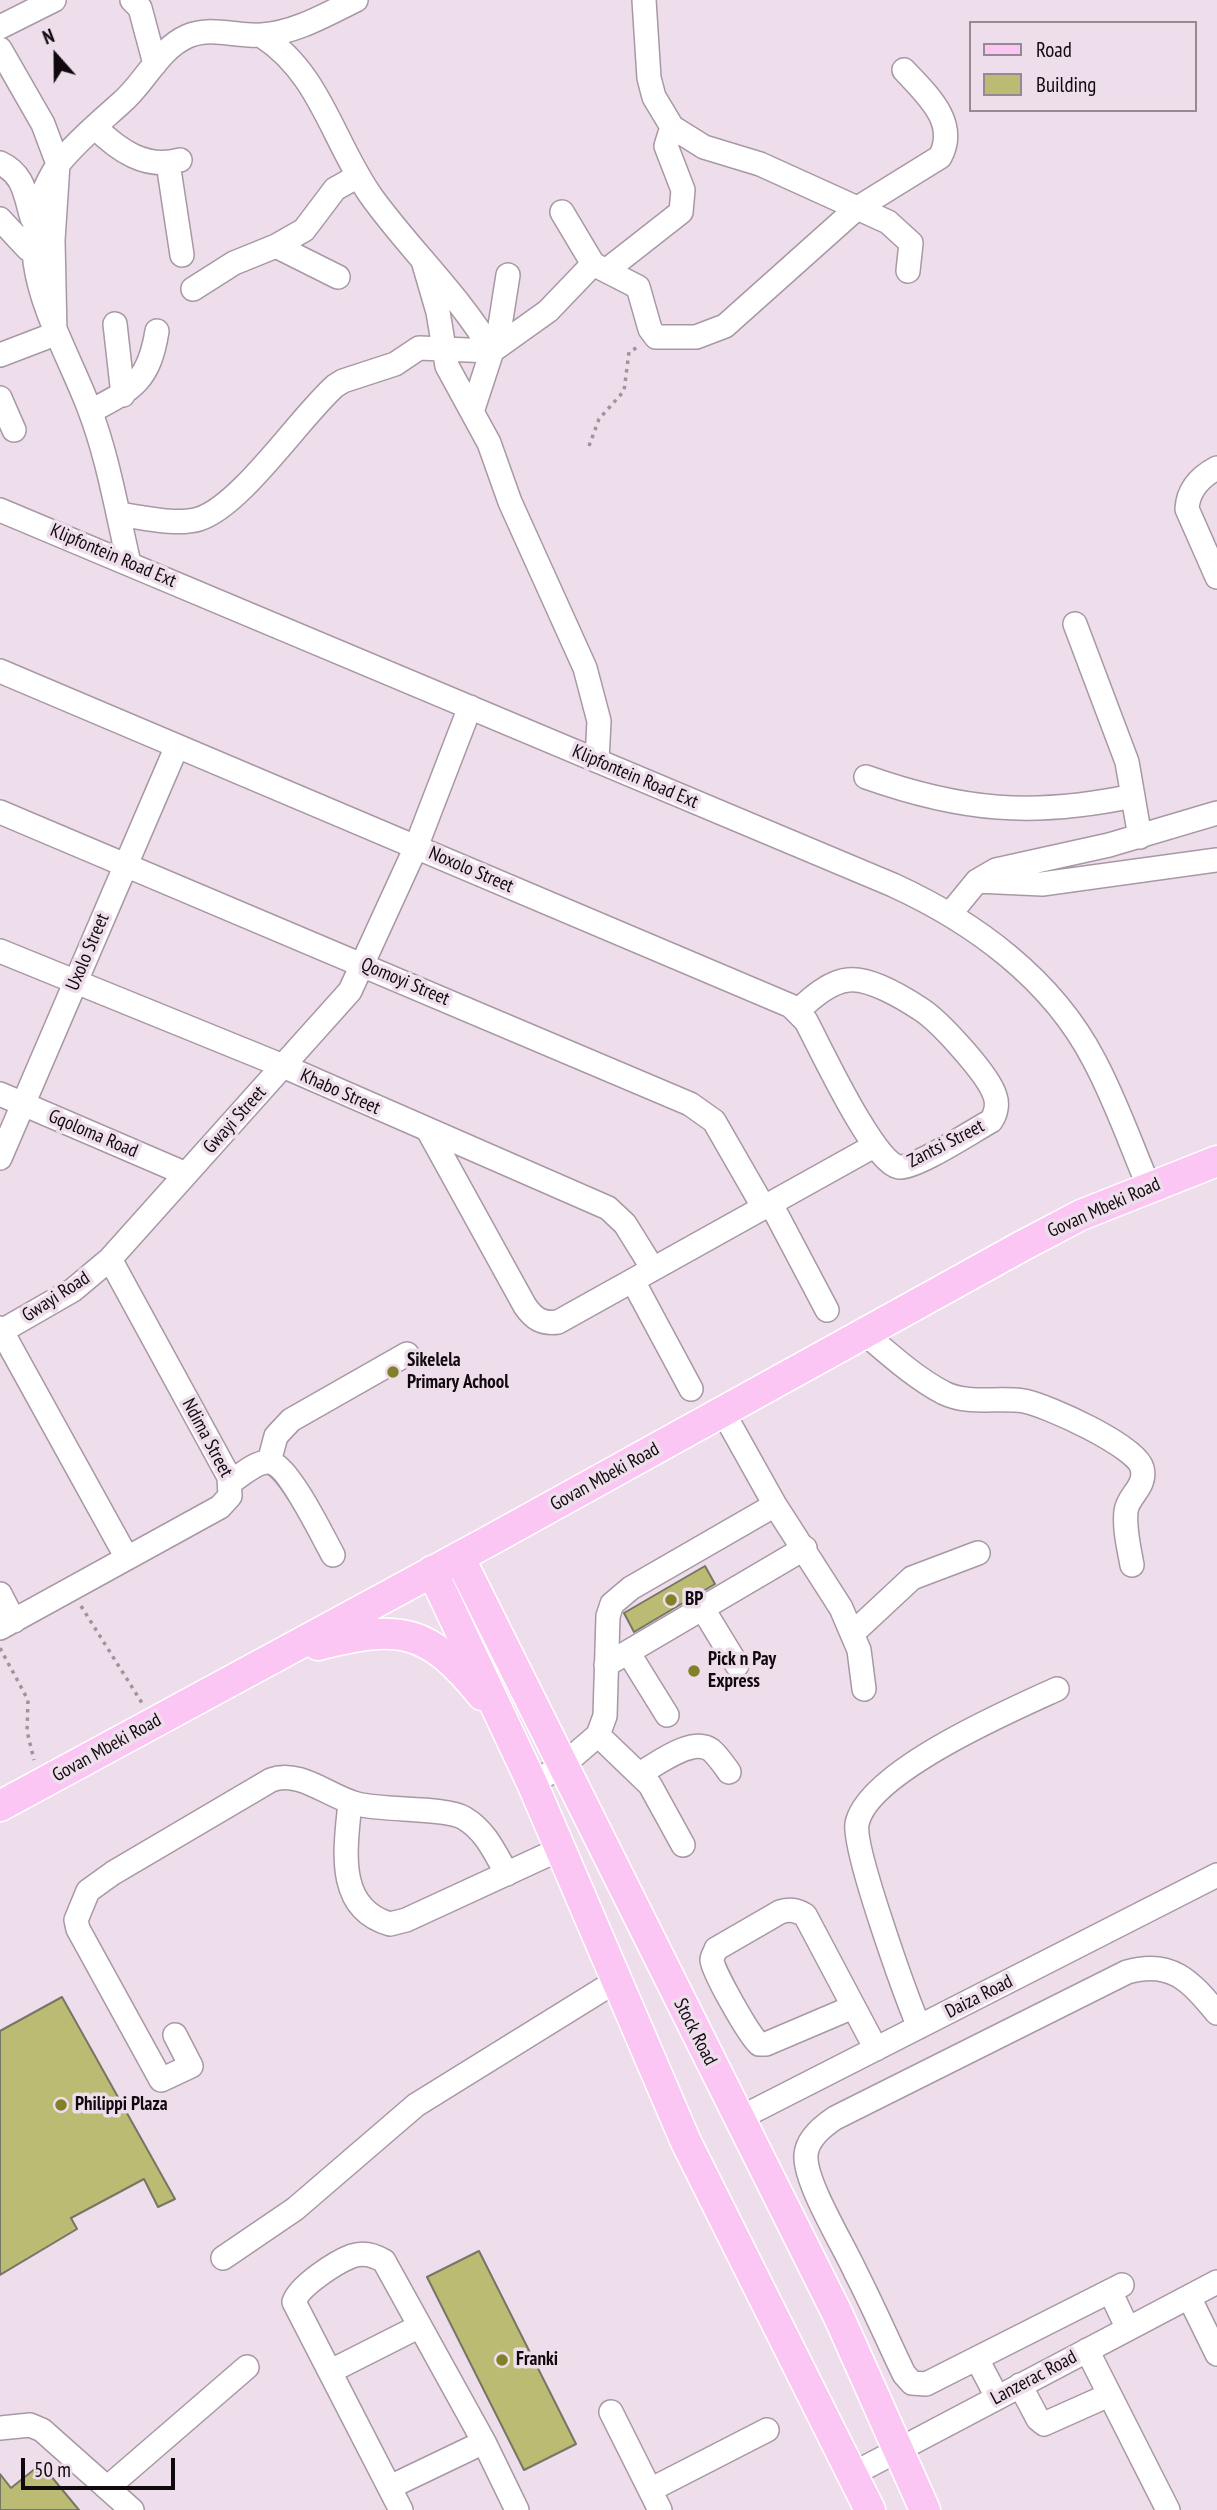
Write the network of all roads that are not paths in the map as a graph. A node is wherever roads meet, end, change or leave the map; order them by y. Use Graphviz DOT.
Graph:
graph roads {
  1 [pos="54,0"];
  2 [pos="132,0"];
  3 [pos="356,0"];
  4 [pos="644,0"];
  5 [pos="0,27"];
  6 [pos="262,36"];
  7 [pos="0,49"];
  8 [pos="155,64"];
  9 [pos="904,70"];
  10 [pos="95,127"];
  11 [pos="672,127"];
  12 [pos="0,163"];
  13 [pos="58,164"];
  14 [pos="358,176"];
  15 [pos="856,209"];
  16 [pos="562,212"];
  17 [pos="32,218"];
  18 [pos="0,219"];
  19 [pos="276,246"];
  20 [pos="27,249"];
  21 [pos="182,255"];
  22 [pos="424,264"];
  23 [pos="600,267"];
  24 [pos="908,271"];
  25 [pos="508,275"];
  26 [pos="338,277"];
  27 [pos="193,289"];
  28 [pos="115,324"];
  29 [pos="157,331"];
  30 [pos="55,334"];
  31 [pos="443,349"];
  32 [pos="492,351"];
  33 [pos="0,355"];
  34 [pos="123,395"];
  35 [pos="0,398"];
  36 [pos="473,410"];
  37 [pos="91,411"];
  38 [pos="14,430"];
  39 [pos="1217,468"];
  40 [pos="0,510"];
  41 [pos="118,514"];
  42 [pos="129,563"];
  43 [pos="1217,577"];
  44 [pos="1075,624"];
  45 [pos="0,671"];
  46 [pos="470,707"];
  47 [pos="177,746"];
  48 [pos="597,761"];
  49 [pos="866,777"];
  50 [pos="1133,796"];
  51 [pos="0,812"];
  52 [pos="1217,813"];
  53 [pos="1140,837"];
  54 [pos="416,847"];
  55 [pos="1217,860"];
  56 [pos="126,866"];
  57 [pos="977,881"];
  58 [pos="950,914"];
  59 [pos="0,951"];
  60 [pos="365,964"];
  61 [pos="75,983"];
  62 [pos="798,1011"];
  63 [pos="283,1066"];
  64 [pos="0,1094"];
  65 [pos="23,1104"];
  66 [pos="429,1132"];
  67 [pos="874,1146"];
  68 [pos="0,1158"];
  69 [pos="1217,1161"];
  70 [pos="186,1174"];
  71 [pos="1149,1187"];
  72 [pos="767,1206"];
  73 [pos="110,1259"];
  74 [pos="653,1269"];
  75 [pos="633,1280"];
  76 [pos="827,1310"];
  77 [pos="0,1330"];
  78 [pos="863,1332"];
  79 [pos="407,1354"];
  80 [pos="691,1389"];
  81 [pos="723,1412"];
  82 [pos="269,1462"];
  83 [pos="231,1482"];
  84 [pos="775,1505"];
  85 [pos="805,1548"];
  86 [pos="978,1553"];
  87 [pos="334,1555"];
  88 [pos="459,1557"];
  89 [pos="127,1559"];
  90 [pos="1132,1565"];
  91 [pos="432,1571"];
  92 [pos="0,1594"];
  93 [pos="703,1608"];
  94 [pos="7,1624"];
  95 [pos="852,1633"];
  96 [pos="284,1652"];
  97 [pos="628,1652"];
  98 [pos="606,1665"];
  99 [pos="737,1665"];
  100 [pos="864,1689"];
  101 [pos="1057,1689"];
  102 [pos="667,1715"];
  103 [pos="507,1728"];
  104 [pos="598,1735"];
  105 [pos="562,1766"];
  106 [pos="729,1772"];
  107 [pos="639,1774"];
  108 [pos="532,1783"];
  109 [pos="350,1802"];
  110 [pos="0,1806"];
  111 [pos="683,1844"];
  112 [pos="561,1849"];
  113 [pos="507,1874"];
  114 [pos="1216,1877"];
  115 [pos="616,1981"];
  116 [pos="853,2007"];
  117 [pos="1217,2013"];
  118 [pos="919,2027"];
  119 [pos="176,2035"];
  120 [pos="876,2049"];
  121 [pos="740,2119"];
  122 [pos="223,2258"];
  123 [pos="1217,2282"];
  124 [pos="1189,2297"];
  125 [pos="420,2326"];
  126 [pos="1128,2329"];
  127 [pos="1087,2350"];
  128 [pos="1217,2354"];
  129 [pos="977,2359"];
  130 [pos="247,2367"];
  131 [pos="331,2371"];
  132 [pos="1020,2385"];
  133 [pos="1110,2395"];
  134 [pos="997,2397"];
  135 [pos="611,2412"];
  136 [pos="0,2428"];
  137 [pos="767,2430"];
  138 [pos="484,2442"];
  139 [pos="899,2449"];
  140 [pos="851,2475"];
  141 [pos="390,2487"];
  142 [pos="107,2488"];
  143 [pos="655,2500"];
  144 [pos="132,2510"];
  145 [pos="401,2510"];
  146 [pos="517,2510"];
  147 [pos="870,2510"];
  148 [pos="925,2510"];
  149 [pos="1168,2510"];
  1 -- 5 [label="street"];
  2 -- 8 [label="street"];
  3 -- 6 [label="street"];
  4 -- 11 [label="street"];
  6 -- 8 [label="street"];
  6 -- 14 [label="street"];
  7 -- 13 [label="street"];
  8 -- 10 [label="street"];
  9 -- 15 [label="street"];
  10 -- 13 [label="street"];
  10 -- 21 [label="street"];
  11 -- 15 [label="street"];
  11 -- 23 [label="street"];
  12 -- 17 [label="street"];
  13 -- 17 [label="street"];
  13 -- 30 [label="street"];
  14 -- 19 [label="street"];
  14 -- 22 [label="street"];
  15 -- 23 [label="street"];
  15 -- 24 [label="street"];
  16 -- 23 [label="street"];
  17 -- 20 [label="street"];
  18 -- 20 [label="street"];
  19 -- 26 [label="street"];
  19 -- 27 [label="street"];
  20 -- 30 [label="street"];
  22 -- 31 [label="street"];
  22 -- 32 [label="street"];
  23 -- 32 [label="street"];
  25 -- 32 [label="street"];
  28 -- 34 [label="street"];
  29 -- 34 [label="street"];
  30 -- 33 [label="street"];
  30 -- 37 [label="street"];
  31 -- 32 [label="street"];
  31 -- 36 [label="street"];
  31 -- 41 [label="street"];
  32 -- 36 [label="street"];
  34 -- 37 [label="street"];
  35 -- 38 [label="street"];
  36 -- 48 [label="street"];
  37 -- 41 [label="street"];
  39 -- 43 [label="street"];
  40 -- 42 [label="street, Klipfontein Road Ext"];
  41 -- 42 [label="street"];
  42 -- 46 [label="street, Klipfontein Road Ext"];
  44 -- 50 [label="street"];
  45 -- 47 [label="street, Noxolo Street"];
  46 -- 48 [label="street, Klipfontein Road Ext"];
  46 -- 54 [label="street, Gwayi Street"];
  47 -- 54 [label="street, Noxolo Street"];
  47 -- 56 [label="street, Uxolo Street"];
  48 -- 58 [label="street, Klipfontein Road Ext"];
  49 -- 50 [label="street"];
  50 -- 53 [label="street"];
  51 -- 56 [label="street, Qomoyi Street"];
  52 -- 53 [label="street"];
  53 -- 57 [label="street"];
  54 -- 60 [label="street, Gwayi Street"];
  54 -- 62 [label="street, Noxolo Street"];
  55 -- 57 [label="street"];
  56 -- 60 [label="street, Qomoyi Street"];
  56 -- 61 [label="street, Uxolo Street"];
  57 -- 58 [label="street"];
  58 -- 71 [label="street, Klipfontein Road Ext"];
  59 -- 61 [label="street, Khabo Street"];
  60 -- 63 [label="street, Gwayi Street"];
  60 -- 72 [label="street, Qomoyi Street"];
  61 -- 63 [label="street, Khabo Street"];
  61 -- 65 [label="street, Uxolo Street"];
  62 -- 67 [label="street"];
  62 -- 67 [label="street, Zantsi Street"];
  63 -- 66 [label="street, Khabo Street"];
  63 -- 70 [label="street, Gwayi Street"];
  64 -- 65 [label="street, Gqoloma Road"];
  65 -- 68 [label="street, Uxolo Street"];
  65 -- 70 [label="street, Gqoloma Road"];
  66 -- 74 [label="street, Khabo Street"];
  66 -- 75 [label="street"];
  67 -- 72 [label="street"];
  69 -- 71 [label="main road, Govan Mbeki Road"];
  70 -- 73 [label="street, Gwayi Street"];
  71 -- 78 [label="main road, Govan Mbeki Road"];
  72 -- 74 [label="street"];
  72 -- 76 [label="street"];
  73 -- 77 [label="street, Gwayi Road"];
  73 -- 83 [label="street, Ndima Street"];
  74 -- 75 [label="street"];
  75 -- 80 [label="street"];
  77 -- 89 [label="street"];
  78 -- 81 [label="main road, Govan Mbeki Road"];
  78 -- 90 [label="street"];
  79 -- 82 [label="street"];
  81 -- 84 [label="street"];
  81 -- 88 [label="main road, Govan Mbeki Road"];
  82 -- 83 [label="street"];
  82 -- 87 [label="street"];
  83 -- 89 [label="street, Ndima Street"];
  84 -- 85 [label="street"];
  84 -- 98 [label="street"];
  85 -- 93 [label="street"];
  85 -- 95 [label="street"];
  86 -- 95 [label="street"];
  88 -- 91 [label="main road, Govan Mbeki Road"];
  88 -- 105 [label="main road, Stock Road"];
  89 -- 94 [label="street, Ndima Street"];
  91 -- 96 [label="main road, Govan Mbeki Road"];
  91 -- 103 [label="main road"];
  92 -- 94 [label="street"];
  93 -- 97 [label="street"];
  93 -- 99 [label="street"];
  95 -- 100 [label="street"];
  96 -- 103 [label="main road"];
  96 -- 110 [label="main road, Govan Mbeki Road"];
  97 -- 98 [label="street"];
  97 -- 102 [label="street"];
  98 -- 104 [label="street"];
  101 -- 118 [label="street"];
  103 -- 108 [label="main road"];
  104 -- 105 [label="street"];
  104 -- 107 [label="street"];
  105 -- 108 [label="street"];
  105 -- 121 [label="main road, Stock Road"];
  106 -- 107 [label="street"];
  107 -- 111 [label="street"];
  108 -- 112 [label="main road"];
  109 -- 113 [label="street"];
  109 -- 113 [label="street"];
  109 -- 119 [label="street"];
  112 -- 113 [label="street"];
  112 -- 115 [label="main road"];
  114 -- 118 [label="street, Daiza Road"];
  115 -- 122 [label="street"];
  115 -- 140 [label="main road"];
  116 -- 116 [label="street"];
  116 -- 120 [label="street"];
  117 -- 129 [label="street"];
  118 -- 120 [label="street, Daiza Road"];
  120 -- 121 [label="street, Daiza Road"];
  121 -- 139 [label="main road, Stock Road"];
  123 -- 124 [label="street, Lanzerac Road"];
  124 -- 126 [label="street, Lanzerac Road"];
  124 -- 128 [label="street"];
  125 -- 131 [label="street"];
  125 -- 131 [label="street"];
  125 -- 138 [label="street"];
  126 -- 127 [label="street, Lanzerac Road"];
  126 -- 129 [label="street"];
  127 -- 132 [label="street, Lanzerac Road"];
  127 -- 133 [label="street"];
  129 -- 134 [label="street"];
  130 -- 142 [label="street"];
  131 -- 141 [label="street"];
  132 -- 133 [label="street"];
  132 -- 134 [label="street, Lanzerac Road"];
  133 -- 149 [label="street"];
  134 -- 139 [label="street, Lanzerac Road"];
  135 -- 143 [label="street"];
  136 -- 142 [label="street"];
  137 -- 143 [label="street"];
  138 -- 141 [label="street"];
  138 -- 146 [label="street"];
  139 -- 140 [label="street, Lanzerac Road"];
  139 -- 148 [label="main road, Stock Road"];
  140 -- 147 [label="main road"];
  141 -- 145 [label="street"];
  142 -- 144 [label="street"];
}
